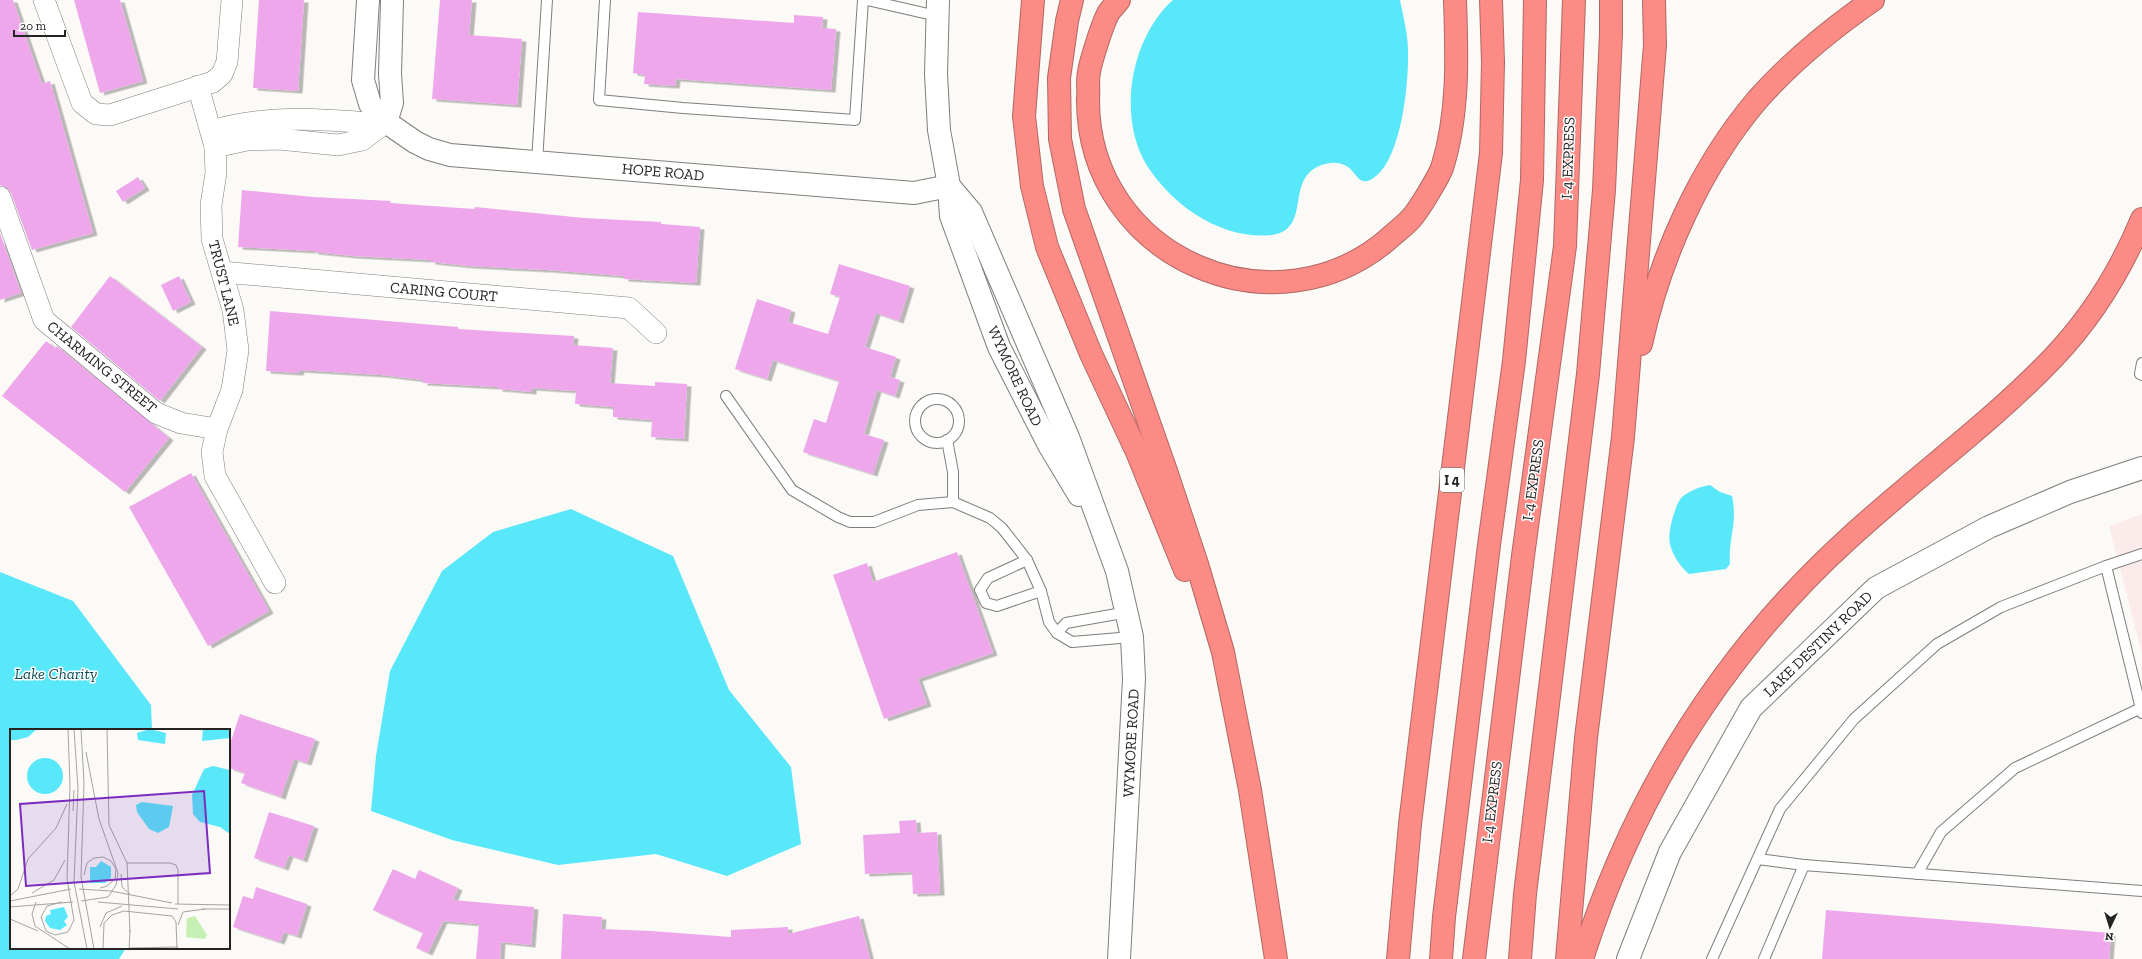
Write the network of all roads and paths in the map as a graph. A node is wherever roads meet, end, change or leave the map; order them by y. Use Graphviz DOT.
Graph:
graph roads {
  1 [pos="44,0"];
  2 [pos="232,0"];
  3 [pos="368,0"];
  4 [pos="392,0"];
  5 [pos="547,0"];
  6 [pos="605,0"];
  7 [pos="863,0"];
  8 [pos="867,0"];
  9 [pos="1032,0"];
  10 [pos="1072,0"];
  11 [pos="1119,0"];
  12 [pos="1455,0"];
  13 [pos="1491,0"];
  14 [pos="1536,0"];
  15 [pos="1574,0"];
  16 [pos="1610,0"];
  17 [pos="1654,0"];
  18 [pos="1872,0"];
  19 [pos="938,8"];
  20 [pos="198,86"];
  21 [pos="384,123"];
  22 [pos="213,139"];
  23 [pos="537,162"];
  24 [pos="948,186"];
  25 [pos="0,197"];
  26 [pos="2142,219"];
  27 [pos="222,272"];
  28 [pos="656,333"];
  29 [pos="2142,363"];
  30 [pos="2142,374"];
  31 [pos="726,396"];
  32 [pos="217,429"];
  33 [pos="1623,437"];
  34 [pos="947,440"];
  35 [pos="2142,468"];
  36 [pos="953,502"];
  37 [pos="2142,554"];
  38 [pos="1027,560"];
  39 [pos="2106,566"];
  40 [pos="275,583"];
  41 [pos="1041,591"];
  42 [pos="1128,612"];
  43 [pos="1058,633"];
  44 [pos="1132,636"];
  45 [pos="2141,710"];
  46 [pos="1237,721"];
  47 [pos="1758,859"];
  48 [pos="1804,865"];
  49 [pos="1917,874"];
  50 [pos="2142,891"];
  51 [pos="1119,959"];
  52 [pos="1276,959"];
  53 [pos="1398,959"];
  54 [pos="1440,959"];
  55 [pos="1474,959"];
  56 [pos="1520,959"];
  57 [pos="1567,959"];
  58 [pos="1582,959"];
  59 [pos="1628,959"];
  60 [pos="1712,959"];
  61 [pos="1764,959"];
  1 -- 20 [label="street"];
  2 -- 20 [label="street"];
  3 -- 21 [label="main road, HOPE ROAD"];
  4 -- 21 [label="main road"];
  5 -- 23 [label="lane"];
  6 -- 7 [label="lane"];
  8 -- 19 [label="lane"];
  9 -- 46 [label="highway"];
  10 -- 46 [label="highway"];
  11 -- 12 [label="highway"];
  13 -- 53 [label="highway, I 4"];
  14 -- 54 [label="highway"];
  15 -- 55 [label="highway, I-4 EXPRESS"];
  16 -- 56 [label="highway"];
  17 -- 33 [label="highway"];
  18 -- 33 [label="highway"];
  19 -- 24 [label="main road"];
  20 -- 22 [label="street, TRUST LANE"];
  21 -- 22 [label="street"];
  21 -- 23 [label="main road, HOPE ROAD"];
  22 -- 27 [label="street, TRUST LANE"];
  23 -- 24 [label="main road, HOPE ROAD"];
  24 -- 42 [label="main road, WYMORE ROAD"];
  25 -- 32 [label="street, CHARMING STREET"];
  26 -- 58 [label="highway"];
  27 -- 28 [label="street, CARING COURT"];
  27 -- 32 [label="street, TRUST LANE"];
  29 -- 30 [label="lane"];
  31 -- 36 [label="lane"];
  32 -- 40 [label="street, TRUST LANE"];
  33 -- 57 [label="highway"];
  34 -- 34 [label="lane"];
  34 -- 36 [label="lane"];
  35 -- 59 [label="main road, LAKE DESTINY ROAD"];
  36 -- 38 [label="lane"];
  37 -- 39 [label="lane"];
  38 -- 41 [label="lane"];
  38 -- 41 [label="lane"];
  39 -- 45 [label="lane"];
  39 -- 47 [label="lane"];
  41 -- 43 [label="lane"];
  42 -- 43 [label="lane"];
  42 -- 44 [label="main road, WYMORE ROAD"];
  43 -- 44 [label="lane"];
  44 -- 51 [label="main road, WYMORE ROAD"];
  45 -- 49 [label="lane"];
  46 -- 52 [label="highway"];
  47 -- 48 [label="lane"];
  47 -- 60 [label="lane"];
  48 -- 49 [label="lane"];
  48 -- 61 [label="lane"];
  49 -- 50 [label="lane"];
}
